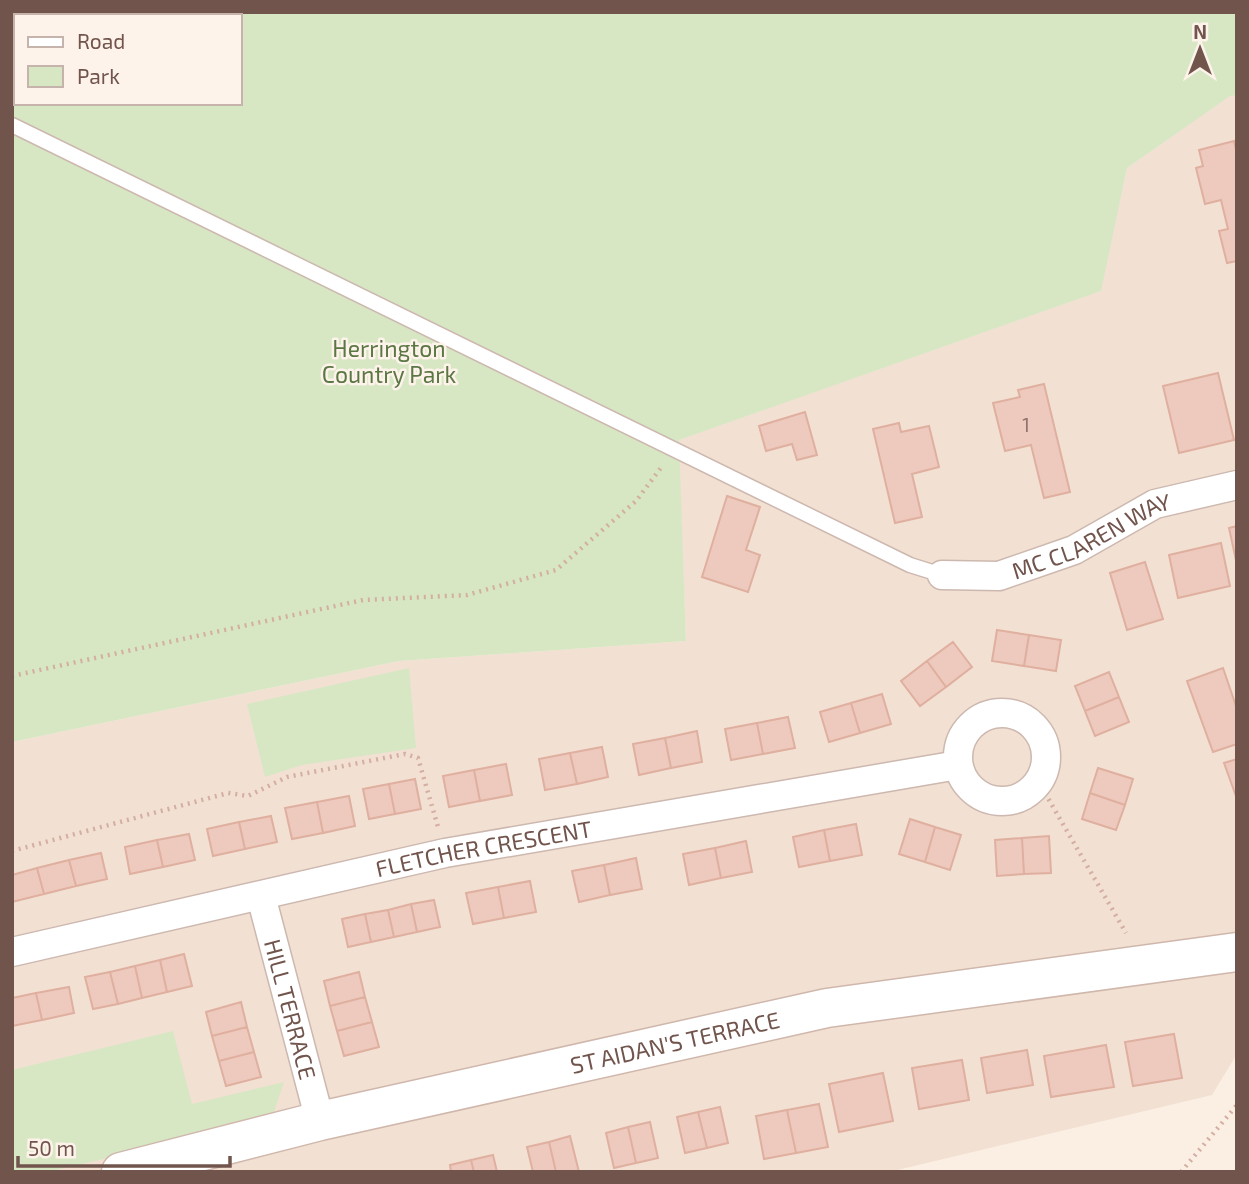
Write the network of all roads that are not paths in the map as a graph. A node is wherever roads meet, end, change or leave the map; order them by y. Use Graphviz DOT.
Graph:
graph roads {
  1 [pos="12,125"];
  2 [pos="1237,485"];
  3 [pos="942,575"];
  4 [pos="958,765"];
  5 [pos="261,897"];
  6 [pos="12,952"];
  7 [pos="1237,952"];
  8 [pos="320,1121"];
  9 [pos="121,1172"];
  1 -- 3 [label="lane"];
  2 -- 3 [label="street, MC CLAREN WAY"];
  4 -- 4 [label="street"];
  4 -- 5 [label="street, FLETCHER CRESCENT"];
  5 -- 6 [label="street, FLETCHER CRESCENT"];
  5 -- 8 [label="street, HILL TERRACE"];
  7 -- 8 [label="main road, ST AIDAN'S TERRACE"];
  8 -- 9 [label="main road, ST AIDAN'S TERRACE"];
}
